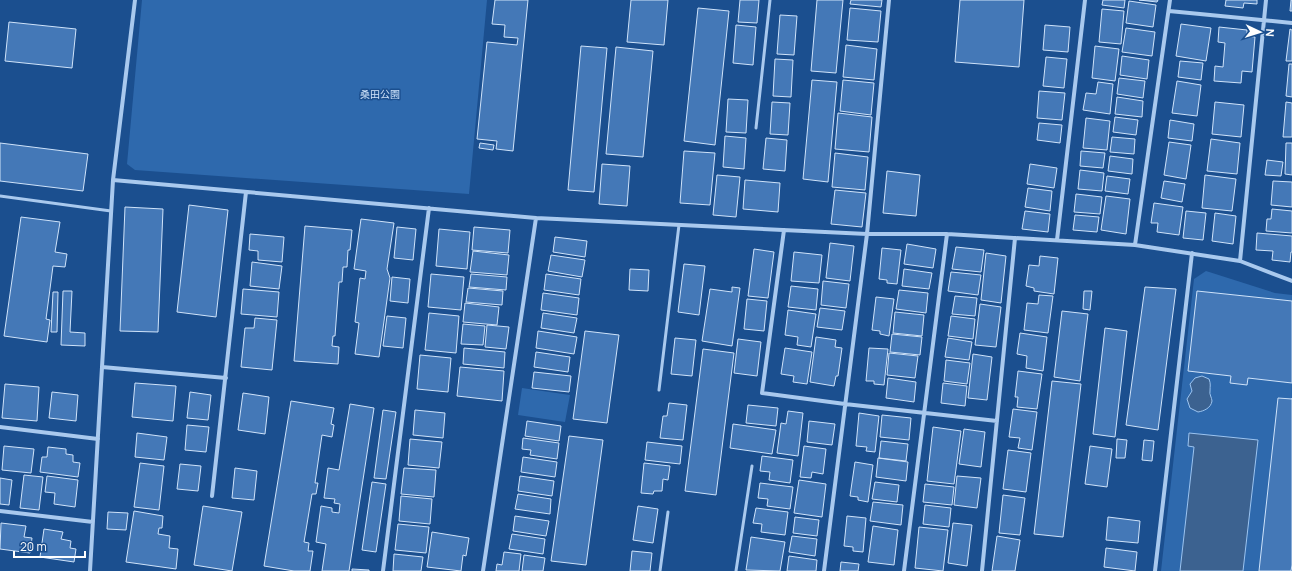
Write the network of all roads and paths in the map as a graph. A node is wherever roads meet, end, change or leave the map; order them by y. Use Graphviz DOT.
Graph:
graph roads {
  1 [pos="135,0"];
  2 [pos="770,0"];
  3 [pos="889,0"];
  4 [pos="1085,0"];
  5 [pos="1170,0"];
  6 [pos="1266,0"];
  7 [pos="1168,11"];
  8 [pos="1263,21"];
  9 [pos="1292,23"];
  10 [pos="756,128"];
  11 [pos="113,180"];
  12 [pos="246,192"];
  13 [pos="0,196"];
  14 [pos="429,208"];
  15 [pos="111,211"];
  16 [pos="536,218"];
  17 [pos="679,225"];
  18 [pos="784,230"];
  19 [pos="867,234"];
  20 [pos="947,234"];
  21 [pos="1015,238"];
  22 [pos="1057,240"];
  23 [pos="1135,245"];
  24 [pos="1192,253"];
  25 [pos="1240,261"];
  26 [pos="1292,281"];
  27 [pos="102,367"];
  28 [pos="226,378"];
  29 [pos="659,390"];
  30 [pos="845,404"];
  31 [pos="924,413"];
  32 [pos="997,421"];
  33 [pos="0,427"];
  34 [pos="98,439"];
  35 [pos="752,466"];
  36 [pos="212,496"];
  37 [pos="0,511"];
  38 [pos="668,512"];
  39 [pos="93,522"];
  40 [pos="90,571"];
  41 [pos="383,571"];
  42 [pos="483,571"];
  43 [pos="660,571"];
  44 [pos="736,571"];
  45 [pos="824,571"];
  46 [pos="904,571"];
  47 [pos="982,571"];
  48 [pos="1155,571"];
  1 -- 11 [label="street"];
  2 -- 10 [label="lane"];
  3 -- 19 [label="street"];
  4 -- 22 [label="street"];
  5 -- 7 [label="street"];
  6 -- 8 [label="street"];
  7 -- 8 [label="street"];
  7 -- 23 [label="street"];
  8 -- 9 [label="street"];
  8 -- 25 [label="street"];
  11 -- 12 [label="street"];
  11 -- 15 [label="street"];
  12 -- 14 [label="street"];
  12 -- 28 [label="street"];
  13 -- 15 [label="lane"];
  14 -- 16 [label="street"];
  14 -- 41 [label="street"];
  15 -- 27 [label="street"];
  16 -- 17 [label="street"];
  16 -- 42 [label="street"];
  17 -- 18 [label="street"];
  17 -- 29 [label="lane"];
  18 -- 19 [label="street"];
  18 -- 30 [label="street"];
  19 -- 20 [label="street"];
  19 -- 30 [label="street"];
  20 -- 21 [label="street"];
  20 -- 31 [label="street"];
  21 -- 22 [label="street"];
  21 -- 32 [label="street"];
  22 -- 23 [label="street"];
  23 -- 24 [label="street"];
  24 -- 25 [label="street"];
  24 -- 48 [label="street"];
  25 -- 26 [label="street"];
  27 -- 28 [label="street"];
  27 -- 34 [label="street"];
  28 -- 36 [label="street"];
  30 -- 31 [label="street"];
  30 -- 45 [label="street"];
  31 -- 32 [label="street"];
  31 -- 46 [label="street"];
  32 -- 47 [label="street"];
  33 -- 34 [label="street"];
  34 -- 39 [label="street"];
  35 -- 44 [label="lane"];
  37 -- 39 [label="street"];
  38 -- 43 [label="lane"];
  39 -- 40 [label="street"];
}
